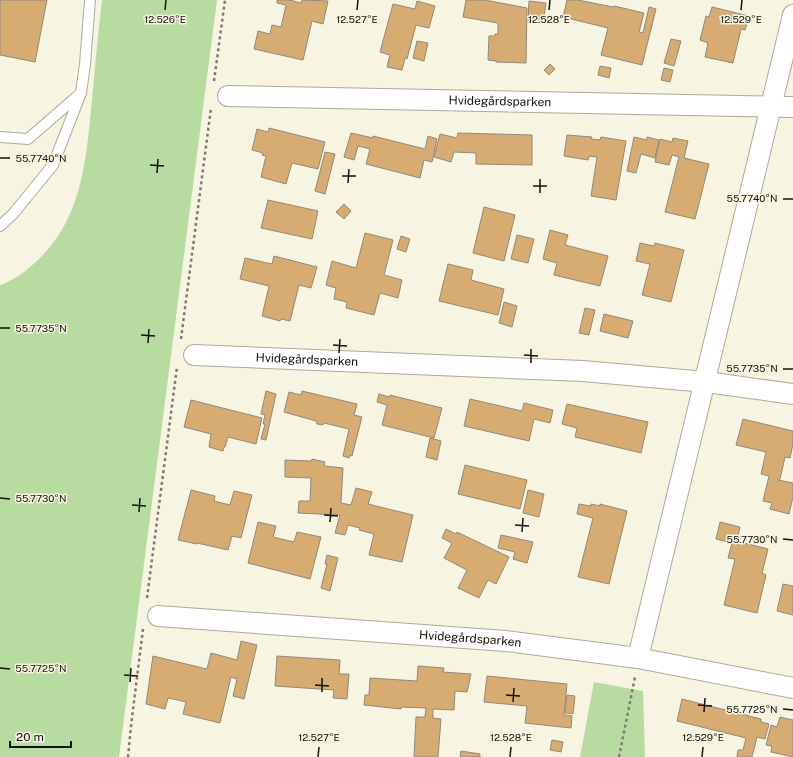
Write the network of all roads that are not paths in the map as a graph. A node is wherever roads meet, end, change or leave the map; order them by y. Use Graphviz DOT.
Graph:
graph roads {
  1 [pos="90,0"];
  2 [pos="793,15"];
  3 [pos="81,93"];
  4 [pos="228,96"];
  5 [pos="772,106"];
  6 [pos="793,107"];
  7 [pos="0,137"];
  8 [pos="0,226"];
  9 [pos="194,355"];
  10 [pos="706,382"];
  11 [pos="793,394"];
  12 [pos="158,616"];
  13 [pos="638,658"];
  14 [pos="793,688"];
  1 -- 3 [label="lane"];
  2 -- 5 [label="street"];
  3 -- 7 [label="lane"];
  3 -- 8 [label="lane"];
  4 -- 5 [label="street, Hvidegårdsparken"];
  5 -- 6 [label="street, Hvidegårdsparken"];
  5 -- 10 [label="street"];
  9 -- 10 [label="street, Hvidegårdsparken"];
  10 -- 11 [label="street, Hvidegårdsparken"];
  10 -- 13 [label="street"];
  12 -- 13 [label="street, Hvidegårdsparken"];
  13 -- 14 [label="street, Hvidegårdsparken"];
}
